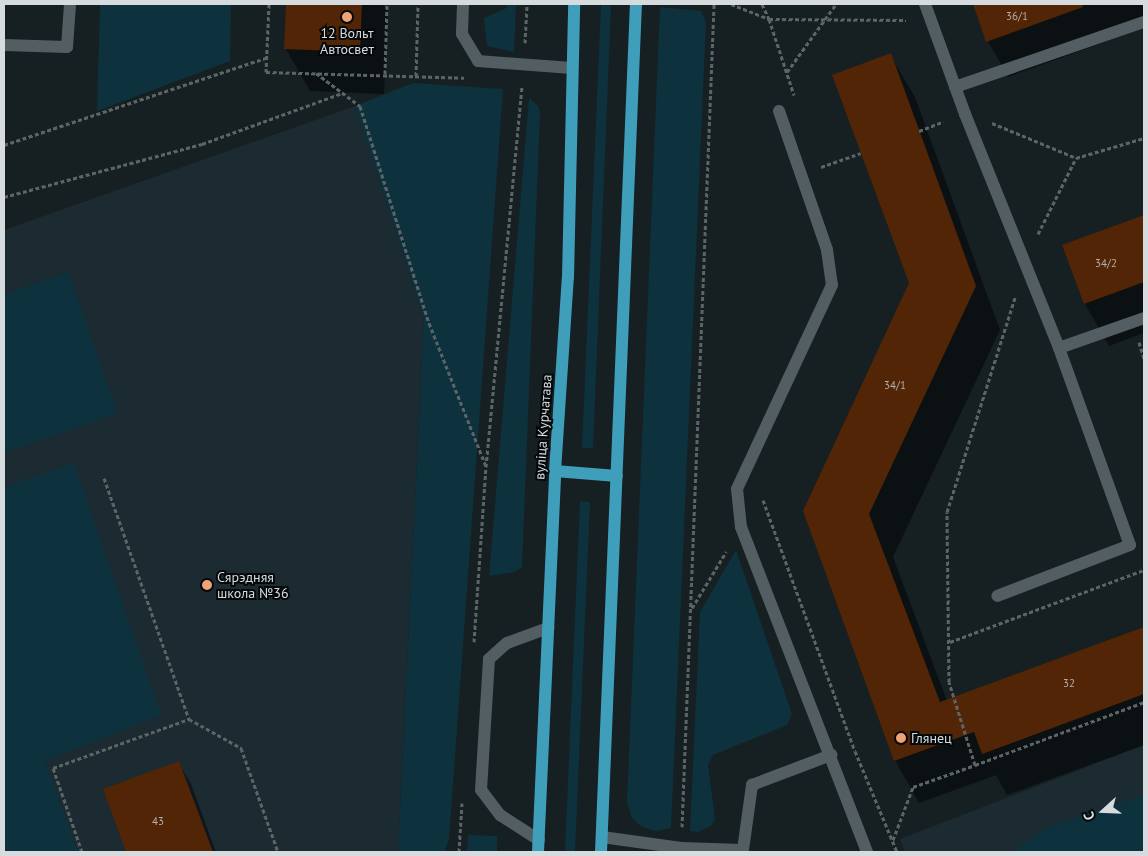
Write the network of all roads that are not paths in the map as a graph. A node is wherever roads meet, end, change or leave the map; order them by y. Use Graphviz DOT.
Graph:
graph roads {
  1 [pos="70,4"];
  2 [pos="463,4"];
  3 [pos="574,4"];
  4 [pos="636,4"];
  5 [pos="925,4"];
  6 [pos="1144,22"];
  7 [pos="4,45"];
  8 [pos="572,68"];
  9 [pos="955,87"];
  10 [pos="779,111"];
  11 [pos="1144,318"];
  12 [pos="1059,348"];
  13 [pos="555,471"];
  14 [pos="617,476"];
  15 [pos="997,596"];
  16 [pos="548,628"];
  17 [pos="831,755"];
  18 [pos="602,837"];
  19 [pos="538,846"];
  20 [pos="742,851"];
  21 [pos="601,852"];
  22 [pos="868,852"];
  1 -- 7 [label="lane"];
  2 -- 8 [label="lane"];
  3 -- 8 [label="main road, вуліца Курчатава"];
  4 -- 14 [label="main road"];
  5 -- 9 [label="lane"];
  6 -- 9 [label="lane"];
  8 -- 13 [label="main road, вуліца Курчатава"];
  9 -- 12 [label="lane"];
  10 -- 17 [label="lane"];
  11 -- 12 [label="lane"];
  12 -- 15 [label="lane"];
  13 -- 14 [label="main road"];
  13 -- 16 [label="main road, вуліца Курчатава"];
  14 -- 18 [label="main road"];
  16 -- 19 [label="main road, вуліца Курчатава"];
  16 -- 19 [label="lane"];
  17 -- 20 [label="lane"];
  17 -- 22 [label="lane"];
  18 -- 20 [label="lane"];
  18 -- 21 [label="main road"];
}
